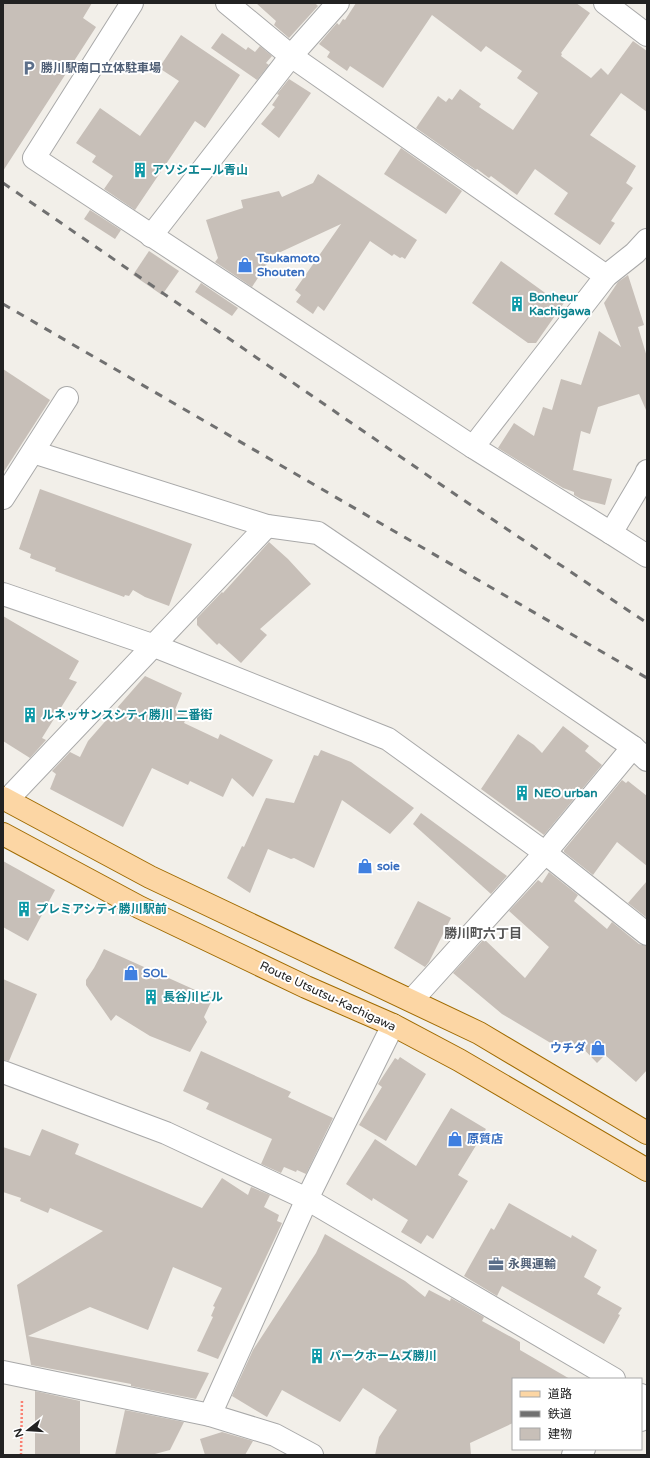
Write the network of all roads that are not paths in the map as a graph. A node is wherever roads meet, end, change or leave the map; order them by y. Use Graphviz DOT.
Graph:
graph roads {
  1 [pos="132,3"];
  2 [pos="227,3"];
  3 [pos="338,3"];
  4 [pos="605,3"];
  5 [pos="647,35"];
  6 [pos="291,56"];
  7 [pos="151,236"];
  8 [pos="647,240"];
  9 [pos="606,276"];
  10 [pos="66,398"];
  11 [pos="473,447"];
  12 [pos="33,452"];
  13 [pos="647,471"];
  14 [pos="3,498"];
  15 [pos="267,526"];
  16 [pos="611,532"];
  17 [pos="647,556"];
  18 [pos="3,594"];
  19 [pos="152,645"];
  20 [pos="640,754"];
  21 [pos="5,799"];
  22 [pos="3,834"];
  23 [pos="545,853"];
  24 [pos="647,934"];
  25 [pos="412,1000"];
  26 [pos="393,1025"];
  27 [pos="3,1072"];
  28 [pos="647,1134"];
  29 [pos="647,1170"];
  30 [pos="307,1199"];
  31 [pos="13,1373"];
  32 [pos="612,1378"];
  33 [pos="210,1415"];
  34 [pos="582,1450"];
  35 [pos="312,1455"];
  36 [pos="573,1455"];
  1 -- 7 [label="street"];
  2 -- 6 [label="street"];
  3 -- 6 [label="street"];
  4 -- 5 [label="street"];
  6 -- 7 [label="street"];
  6 -- 9 [label="street"];
  7 -- 11 [label="street"];
  8 -- 9 [label="street"];
  9 -- 11 [label="street"];
  10 -- 12 [label="street"];
  11 -- 16 [label="street"];
  12 -- 14 [label="street"];
  12 -- 15 [label="street"];
  13 -- 16 [label="street"];
  15 -- 19 [label="street"];
  15 -- 20 [label="street"];
  16 -- 17 [label="street"];
  18 -- 19 [label="street"];
  19 -- 21 [label="street"];
  19 -- 23 [label="street"];
  20 -- 23 [label="street"];
  21 -- 25 [label="main road"];
  22 -- 26 [label="main road, Route Utsutsu-Kachigawa"];
  23 -- 24 [label="street"];
  23 -- 25 [label="street"];
  25 -- 28 [label="main road"];
  26 -- 29 [label="main road, Route Utsutsu-Kachigawa"];
  26 -- 30 [label="street"];
  27 -- 30 [label="street"];
  30 -- 32 [label="street"];
  30 -- 33 [label="street"];
  31 -- 33 [label="street"];
  33 -- 35 [label="street"];
  34 -- 36 [label="street"];
}
